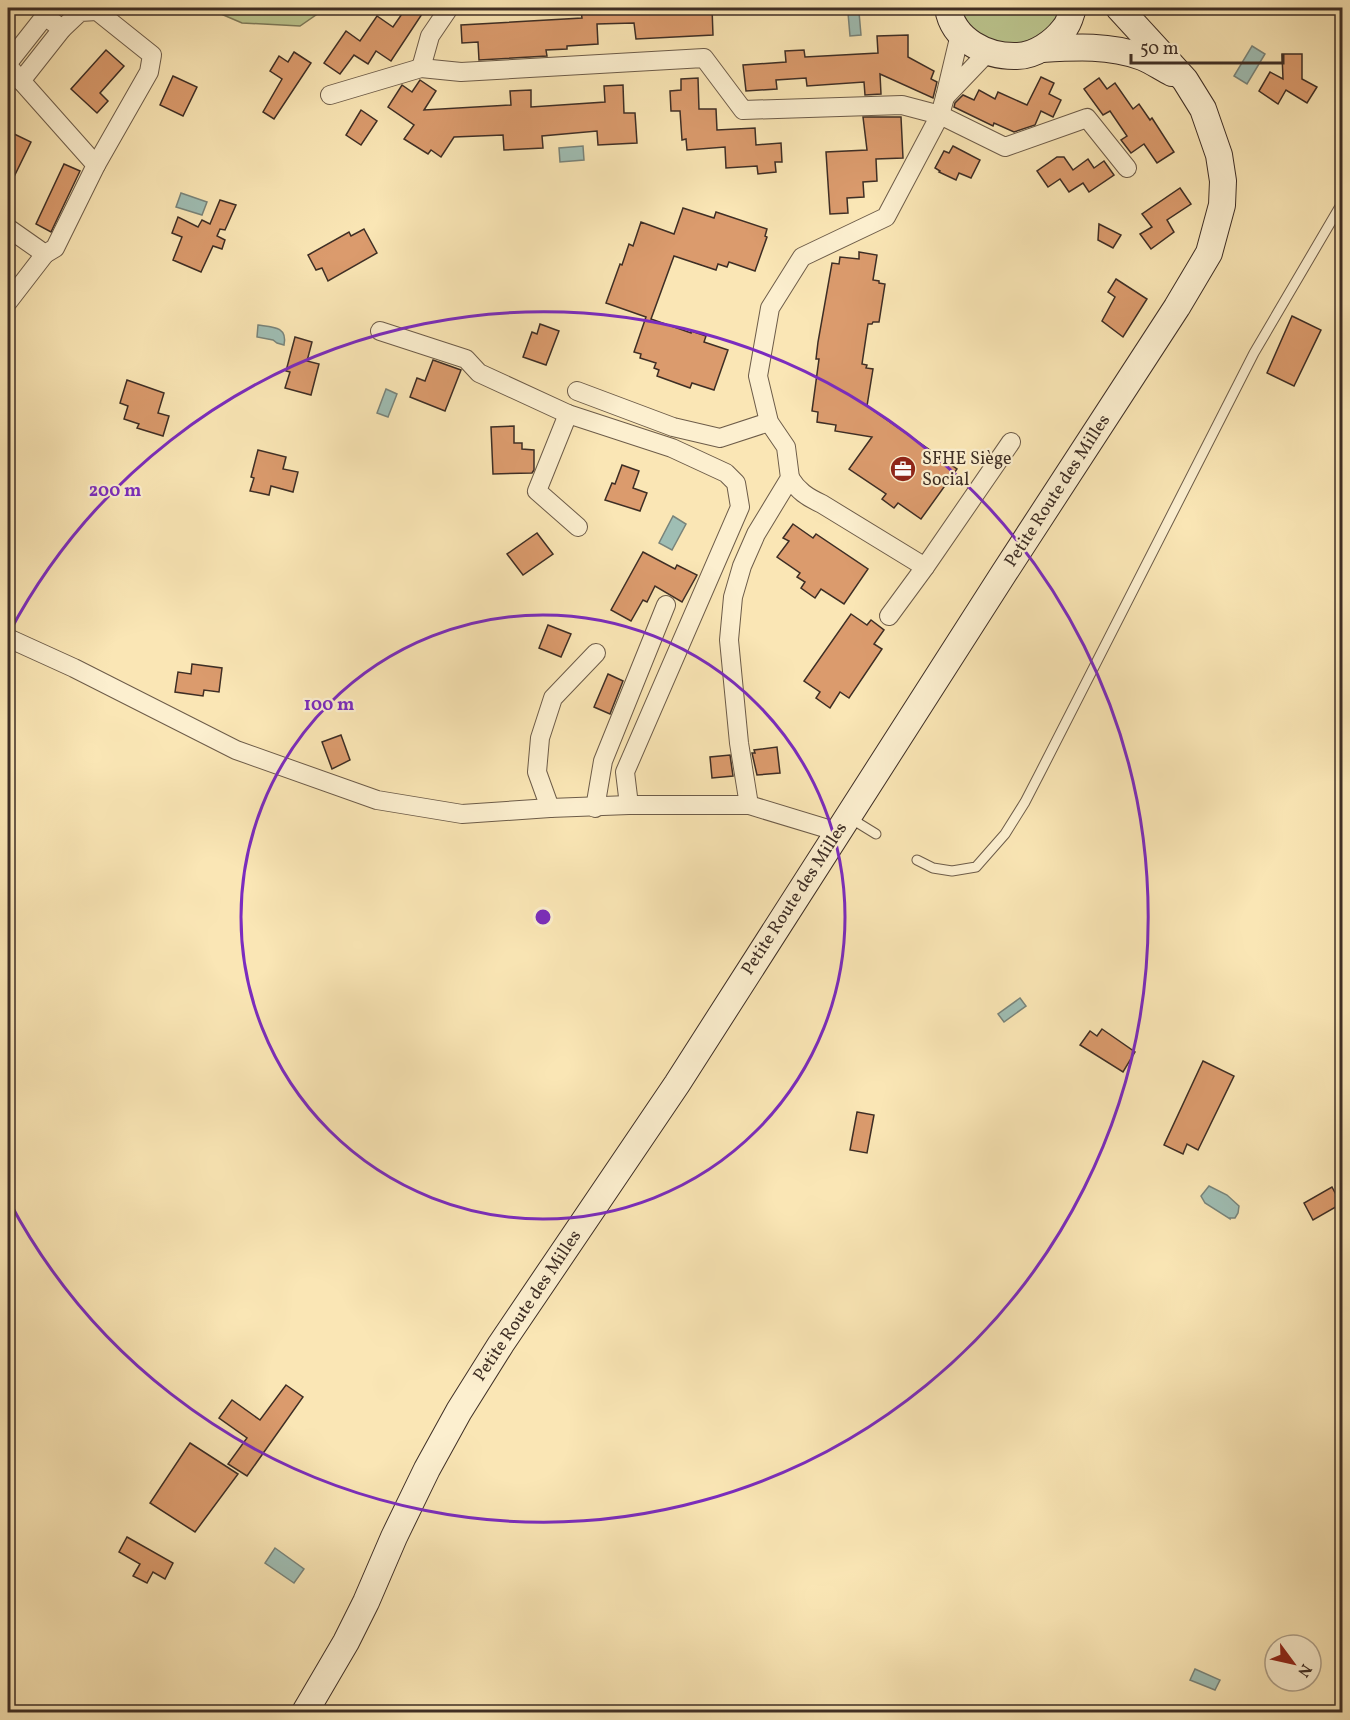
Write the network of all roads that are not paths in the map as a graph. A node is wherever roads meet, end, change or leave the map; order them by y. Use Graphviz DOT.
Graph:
graph roads {
  1 [pos="449,8"];
  2 [pos="1073,8"];
  3 [pos="1119,8"];
  4 [pos="949,16"];
  5 [pos="62,29"];
  6 [pos="1042,49"];
  7 [pos="988,52"];
  8 [pos="8,64"];
  9 [pos="421,68"];
  10 [pos="1185,80"];
  11 [pos="21,81"];
  12 [pos="330,95"];
  13 [pos="945,97"];
  14 [pos="940,115"];
  15 [pos="96,165"];
  16 [pos="1127,168"];
  17 [pos="1342,203"];
  18 [pos="8,228"];
  19 [pos="45,254"];
  20 [pos="8,303"];
  21 [pos="380,331"];
  22 [pos="577,391"];
  23 [pos="568,414"];
  24 [pos="769,422"];
  25 [pos="1011,442"];
  26 [pos="790,478"];
  27 [pos="578,527"];
  28 [pos="925,567"];
  29 [pos="666,605"];
  30 [pos="889,616"];
  31 [pos="8,638"];
  32 [pos="597,653"];
  33 [pos="629,805"];
  34 [pos="749,805"];
  35 [pos="550,808"];
  36 [pos="595,808"];
  37 [pos="843,825"];
  38 [pos="876,834"];
  39 [pos="916,860"];
  40 [pos="305,1713"];
  1 -- 9 [label="street"];
  2 -- 6 [label="main road"];
  3 -- 10 [label="main road, Petite Route des Milles"];
  4 -- 7 [label="main road"];
  4 -- 13 [label="street"];
  5 -- 8 [label="street"];
  5 -- 11 [label="street"];
  5 -- 15 [label="street"];
  6 -- 7 [label="main road"];
  6 -- 10 [label="main road"];
  7 -- 13 [label="street"];
  8 -- 11 [label="street"];
  9 -- 12 [label="street"];
  9 -- 14 [label="street"];
  10 -- 37 [label="main road, Petite Route des Milles"];
  11 -- 15 [label="street"];
  13 -- 14 [label="street"];
  14 -- 16 [label="street"];
  14 -- 24 [label="street"];
  15 -- 19 [label="street"];
  17 -- 39 [label="lane"];
  18 -- 19 [label="street"];
  19 -- 20 [label="street"];
  21 -- 23 [label="street"];
  22 -- 24 [label="street"];
  23 -- 27 [label="street"];
  23 -- 33 [label="street"];
  24 -- 26 [label="street"];
  25 -- 28 [label="street"];
  26 -- 28 [label="street"];
  26 -- 34 [label="street"];
  28 -- 30 [label="street"];
  29 -- 36 [label="street"];
  31 -- 35 [label="street"];
  32 -- 35 [label="street"];
  33 -- 34 [label="street"];
  33 -- 36 [label="street"];
  34 -- 37 [label="street"];
  35 -- 36 [label="street"];
  37 -- 38 [label="lane"];
  37 -- 40 [label="main road, Petite Route des Milles"];
}
